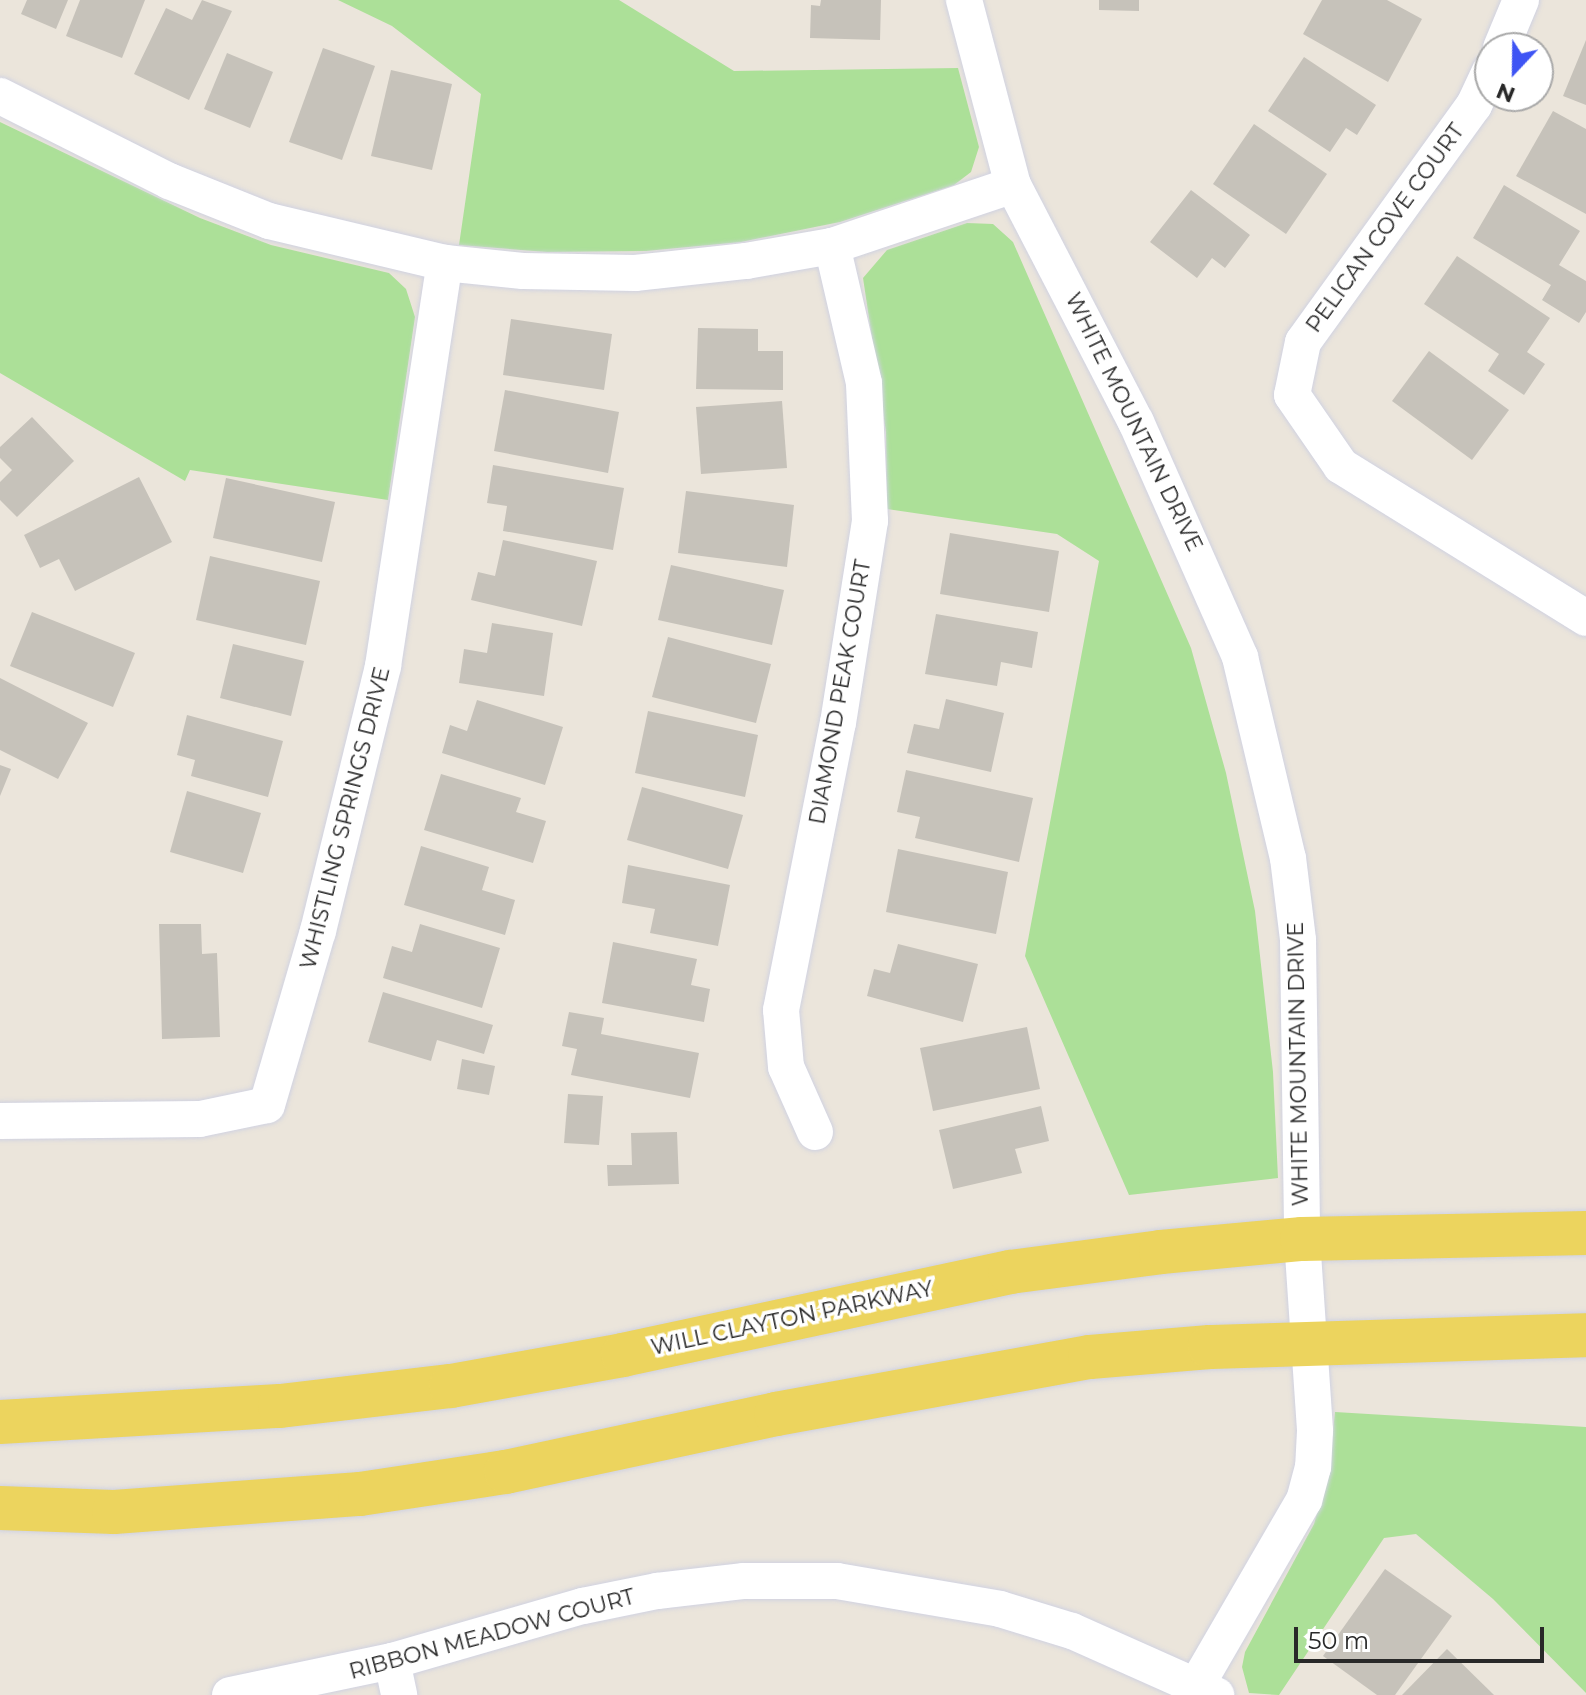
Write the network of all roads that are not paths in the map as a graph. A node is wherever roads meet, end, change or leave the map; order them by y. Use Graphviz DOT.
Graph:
graph roads {
  1 [pos="964,0"];
  2 [pos="1521,0"];
  3 [pos="1508,32"];
  4 [pos="0,96"];
  5 [pos="1474,105"];
  6 [pos="1013,185"];
  7 [pos="832,246"];
  8 [pos="445,263"];
  9 [pos="1586,618"];
  10 [pos="0,1121"];
  11 [pos="815,1132"];
  12 [pos="1586,1233"];
  13 [pos="1302,1239"];
  14 [pos="1586,1335"];
  15 [pos="1308,1344"];
  16 [pos="0,1422"];
  17 [pos="0,1508"];
  18 [pos="396,1678"];
  19 [pos="1207,1689"];
  20 [pos="230,1695"];
  1 -- 6 [label="street, WHITE MOUNTAIN DRIVE"];
  2 -- 3 [label="street"];
  4 -- 8 [label="street"];
  5 -- 9 [label="street, PELICAN COVE COURT"];
  6 -- 7 [label="street"];
  6 -- 13 [label="street, WHITE MOUNTAIN DRIVE"];
  7 -- 8 [label="street"];
  7 -- 11 [label="street, DIAMOND PEAK COURT"];
  8 -- 10 [label="street, WHISTLING SPRINGS DRIVE"];
  12 -- 13 [label="main road, WILL CLAYTON PARKWAY"];
  13 -- 15 [label="street, WHITE MOUNTAIN DRIVE"];
  13 -- 16 [label="main road, WILL CLAYTON PARKWAY"];
  14 -- 15 [label="main road"];
  15 -- 17 [label="main road"];
  15 -- 19 [label="street, WHITE MOUNTAIN DRIVE"];
  18 -- 19 [label="street, RIBBON MEADOW COURT"];
  18 -- 20 [label="street, RIBBON MEADOW COURT"];
}
